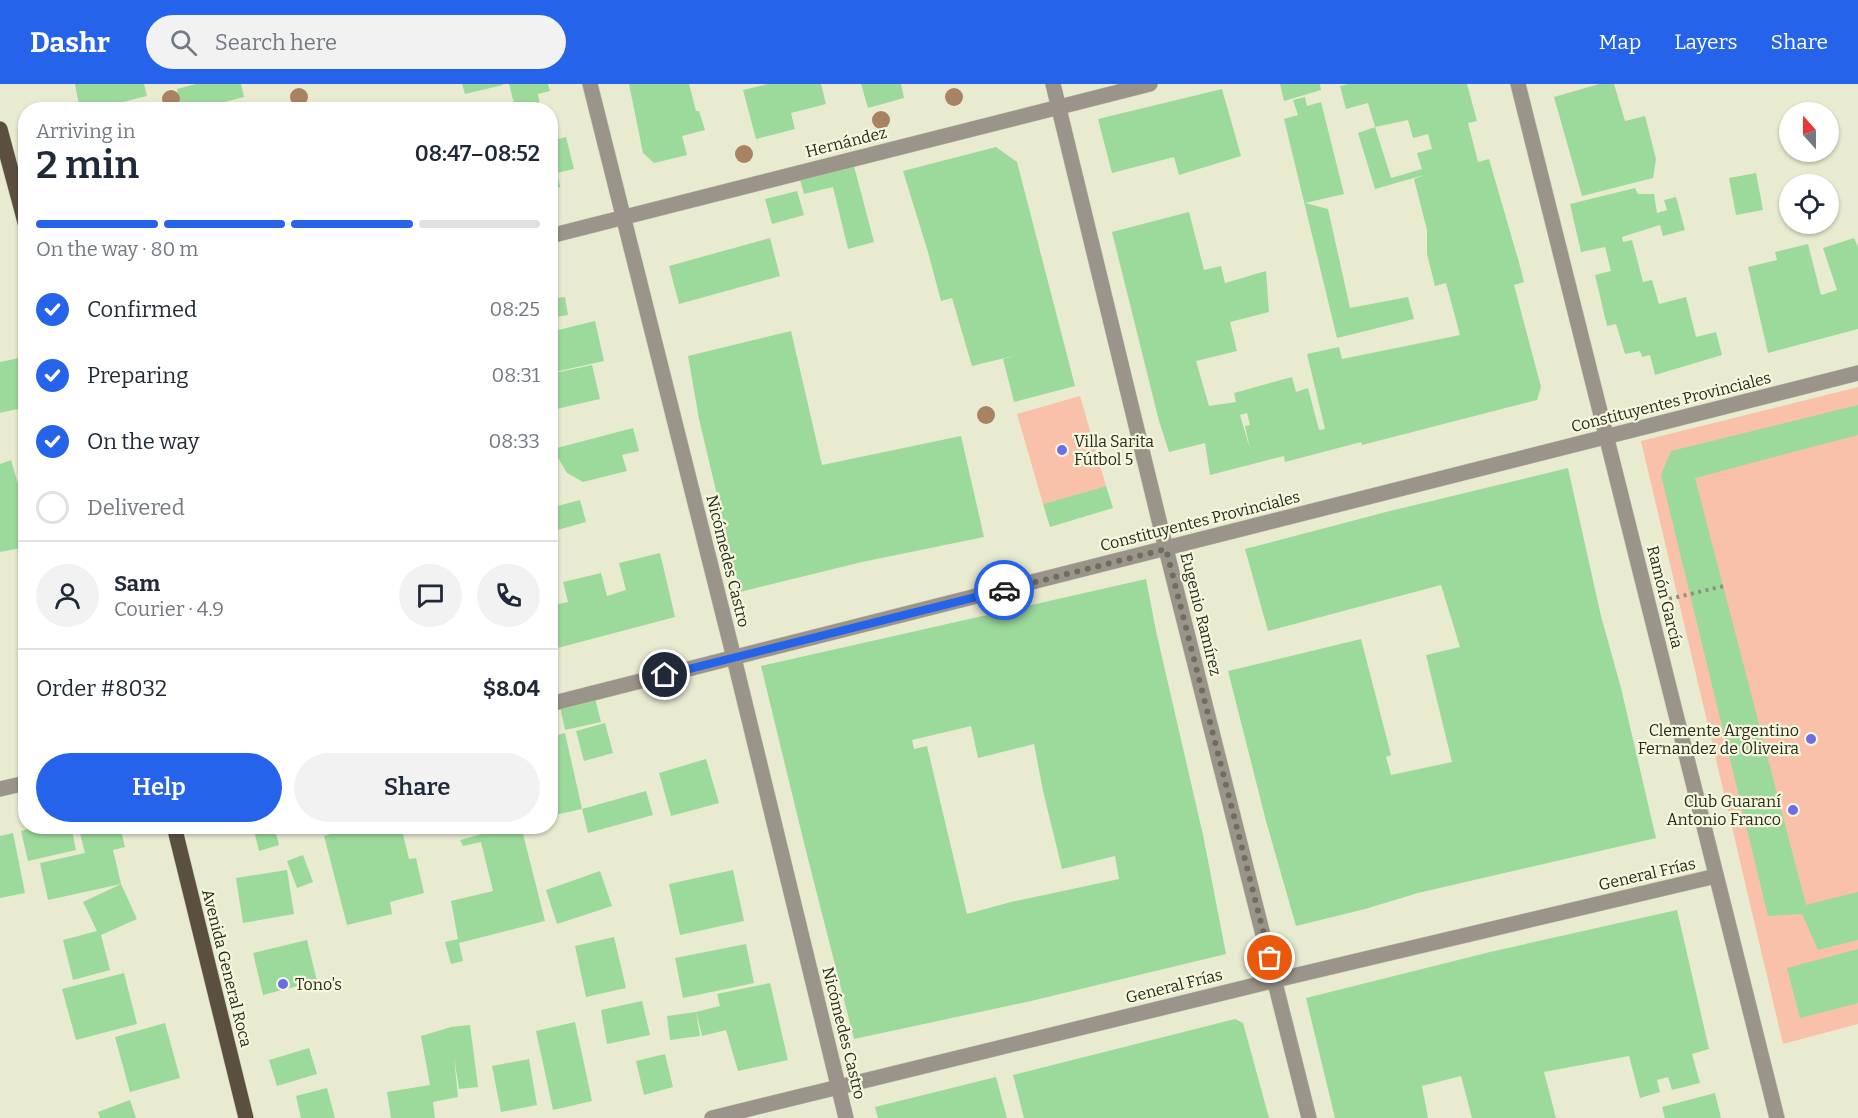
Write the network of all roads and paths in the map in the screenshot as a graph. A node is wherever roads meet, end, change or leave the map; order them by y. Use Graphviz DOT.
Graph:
graph roads {
  1 [pos="590,84"];
  2 [pos="1053,84"];
  3 [pos="1150,84"];
  4 [pos="1518,84"];
  5 [pos="1059,107"];
  6 [pos="0,129"];
  7 [pos="18,196"];
  8 [pos="623,217"];
  9 [pos="558,234"];
  10 [pos="1858,373"];
  11 [pos="1606,437"];
  12 [pos="1166,549"];
  13 [pos="1724,586"];
  14 [pos="1648,604"];
  15 [pos="734,658"];
  16 [pos="558,702"];
  17 [pos="18,785"];
  18 [pos="0,789"];
  19 [pos="176,834"];
  20 [pos="1716,876"];
  21 [pos="1276,980"];
  22 [pos="838,1086"];
  23 [pos="246,1118"];
  24 [pos="712,1118"];
  25 [pos="846,1118"];
  26 [pos="1309,1118"];
  27 [pos="1777,1118"];
  1 -- 8 [label="street, Nicómedes Castro"];
  2 -- 5 [label="street, Eugenio Ramírez"];
  3 -- 5 [label="street, Hernández"];
  4 -- 11 [label="street, Ramón García"];
  5 -- 8 [label="street, Hernández"];
  5 -- 12 [label="street, Eugenio Ramírez"];
  6 -- 7 [label="main road"];
  8 -- 9 [label="street, Hernández"];
  8 -- 15 [label="street, Nicómedes Castro"];
  10 -- 11 [label="street, Constituyentes Provinciales"];
  11 -- 12 [label="street, Constituyentes Provinciales"];
  11 -- 14 [label="street, Ramón García"];
  12 -- 15 [label="street, Constituyentes Provinciales"];
  12 -- 21 [label="street, Eugenio Ramírez"];
  13 -- 14 [label="path"];
  14 -- 20 [label="street, Ramón García"];
  15 -- 16 [label="street, Constituyentes Provinciales"];
  15 -- 22 [label="street, Nicómedes Castro"];
  17 -- 18 [label="street"];
  19 -- 23 [label="main road, Avenida General Roca"];
  20 -- 21 [label="street, General Frías"];
  20 -- 27 [label="street, Ramón García"];
  21 -- 22 [label="street, General Frías"];
  21 -- 26 [label="street, Eugenio Ramírez"];
  22 -- 24 [label="street, General Frías"];
  22 -- 25 [label="street, Nicómedes Castro"];
}
